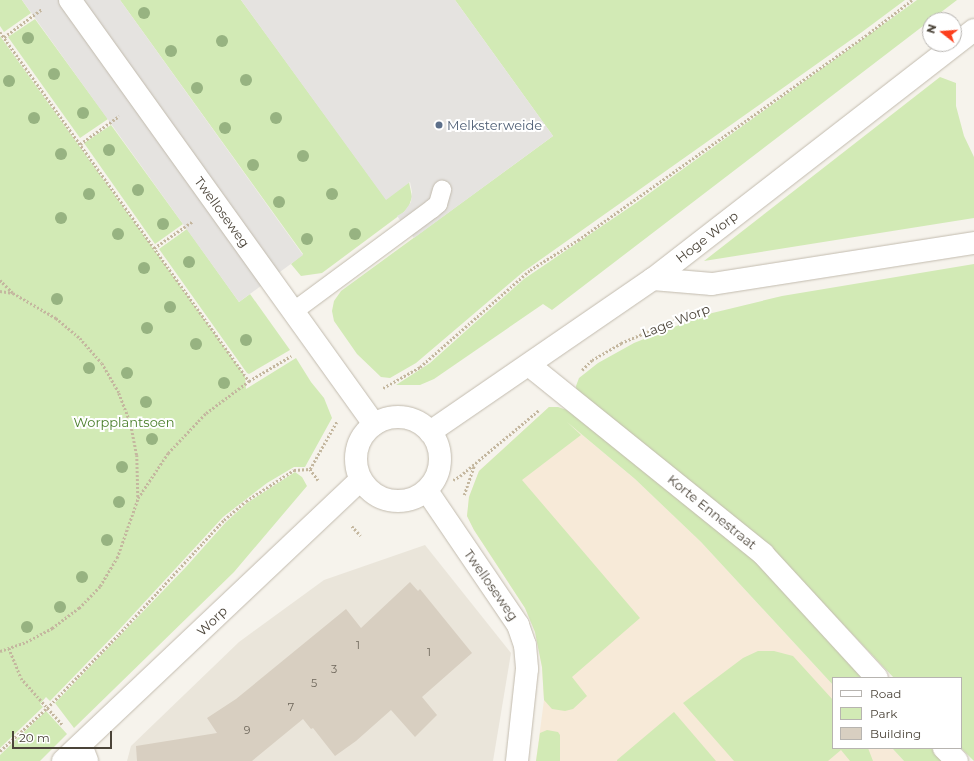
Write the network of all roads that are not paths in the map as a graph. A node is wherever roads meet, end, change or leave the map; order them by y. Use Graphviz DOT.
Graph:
graph roads {
  1 [pos="70,0"];
  2 [pos="974,30"];
  3 [pos="442,190"];
  4 [pos="974,243"];
  5 [pos="653,279"];
  6 [pos="294,311"];
  7 [pos="529,365"];
  8 [pos="374,424"];
  9 [pos="430,432"];
  10 [pos="360,480"];
  11 [pos="426,491"];
  12 [pos="876,677"];
  13 [pos="945,749"];
  14 [pos="84,753"];
  15 [pos="63,761"];
  16 [pos="517,761"];
  17 [pos="957,761"];
  1 -- 6 [label="street, Twelloseweg"];
  2 -- 5 [label="street, Hoge Worp"];
  3 -- 6 [label="lane"];
  4 -- 5 [label="street, Lage Worp"];
  5 -- 7 [label="street, Hoge Worp"];
  6 -- 8 [label="street, Twelloseweg"];
  7 -- 9 [label="street, Hoge Worp"];
  7 -- 12 [label="street, Korte Ennestraat"];
  8 -- 9 [label="street"];
  8 -- 10 [label="street"];
  9 -- 11 [label="street"];
  10 -- 11 [label="street"];
  10 -- 14 [label="street, Worp"];
  11 -- 16 [label="street, Twelloseweg"];
  13 -- 17 [label="street"];
  14 -- 15 [label="street, Worp"];
}
